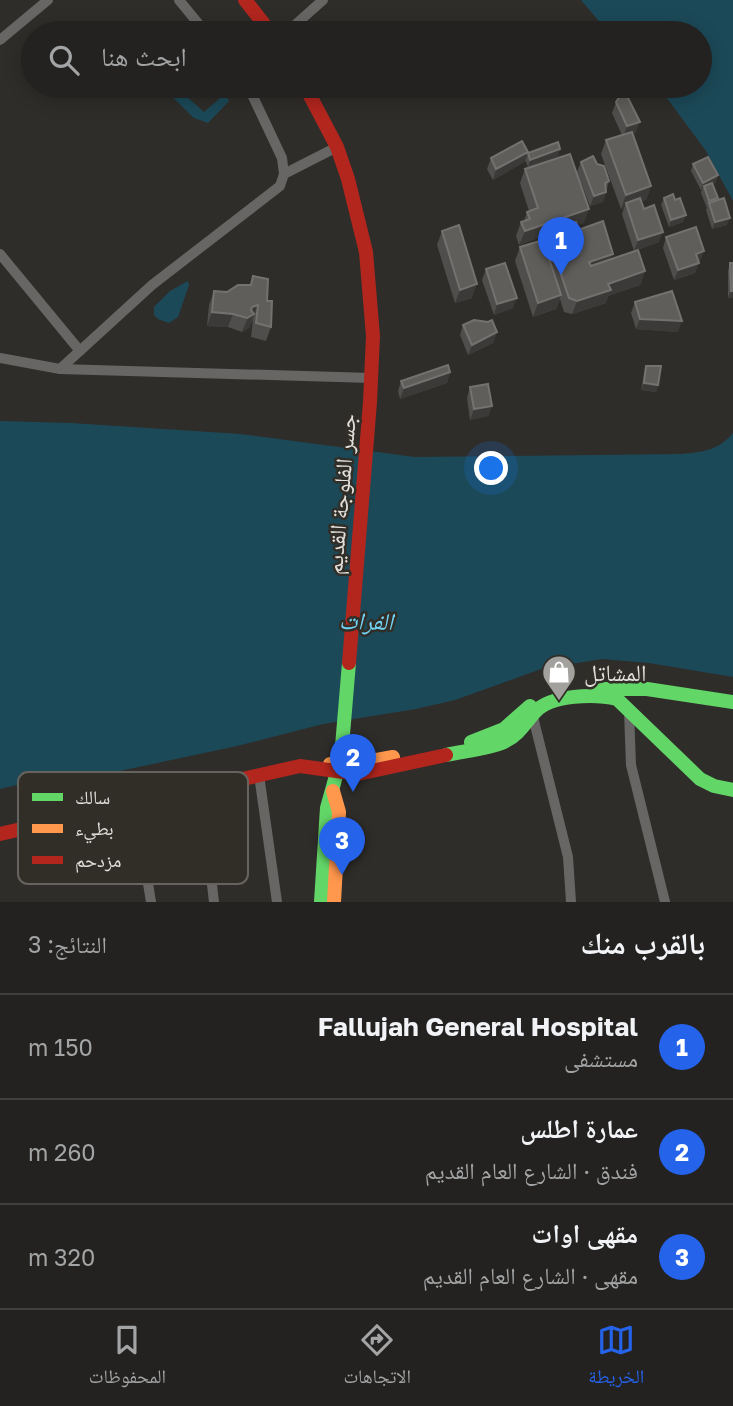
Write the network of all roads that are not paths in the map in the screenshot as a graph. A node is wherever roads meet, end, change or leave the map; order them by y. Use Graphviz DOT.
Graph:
graph roads {
  1 [pos="48,0"];
  2 [pos="179,0"];
  3 [pos="245,0"];
  4 [pos="323,0"];
  5 [pos="23,21"];
  6 [pos="196,21"];
  7 [pos="262,21"];
  8 [pos="299,21"];
  9 [pos="21,22"];
  10 [pos="0,40"];
  11 [pos="254,98"];
  12 [pos="311,98"];
  13 [pos="337,147"];
  14 [pos="284,174"];
  15 [pos="0,254"];
  16 [pos="80,351"];
  17 [pos="0,358"];
  18 [pos="60,369"];
  19 [pos="372,378"];
  20 [pos="630,688"];
  21 [pos="733,702"];
  22 [pos="627,708"];
  23 [pos="532,710"];
  24 [pos="338,766"];
  25 [pos="240,772"];
  26 [pos="259,775"];
  27 [pos="248,777"];
  28 [pos="332,790"];
  29 [pos="733,790"];
  30 [pos="18,824"];
  31 [pos="0,828"];
  32 [pos="18,830"];
  33 [pos="0,834"];
  34 [pos="148,884"];
  35 [pos="212,884"];
  36 [pos="151,902"];
  37 [pos="214,902"];
  38 [pos="277,902"];
  39 [pos="321,902"];
  40 [pos="334,902"];
  41 [pos="571,902"];
  42 [pos="665,902"];
  1 -- 5 [label="street"];
  2 -- 6 [label="street"];
  3 -- 7 [label="street"];
  4 -- 8 [label="street"];
  9 -- 10 [label="street"];
  11 -- 14 [label="street"];
  12 -- 13 [label="street, جسر الفلوجة القديم"];
  13 -- 14 [label="street"];
  13 -- 19 [label="street, جسر الفلوجة القديم"];
  14 -- 16 [label="street"];
  15 -- 16 [label="street"];
  16 -- 18 [label="street"];
  17 -- 18 [label="street"];
  18 -- 19 [label="street"];
  19 -- 24 [label="street, جسر الفلوجة القديم"];
  20 -- 21 [label="street"];
  20 -- 22 [label="street"];
  20 -- 23 [label="street"];
  22 -- 23 [label="street"];
  22 -- 29 [label="street"];
  22 -- 42 [label="street"];
  23 -- 24 [label="street"];
  23 -- 41 [label="street"];
  24 -- 25 [label="street"];
  24 -- 26 [label="street"];
  24 -- 28 [label="street, جسر الفلوجة القديم"];
  26 -- 27 [label="street"];
  26 -- 38 [label="street"];
  28 -- 39 [label="street, جسر الفلوجة القديم"];
  28 -- 40 [label="street"];
  30 -- 31 [label="street"];
  32 -- 33 [label="street"];
  34 -- 36 [label="street"];
  35 -- 37 [label="street"];
}
